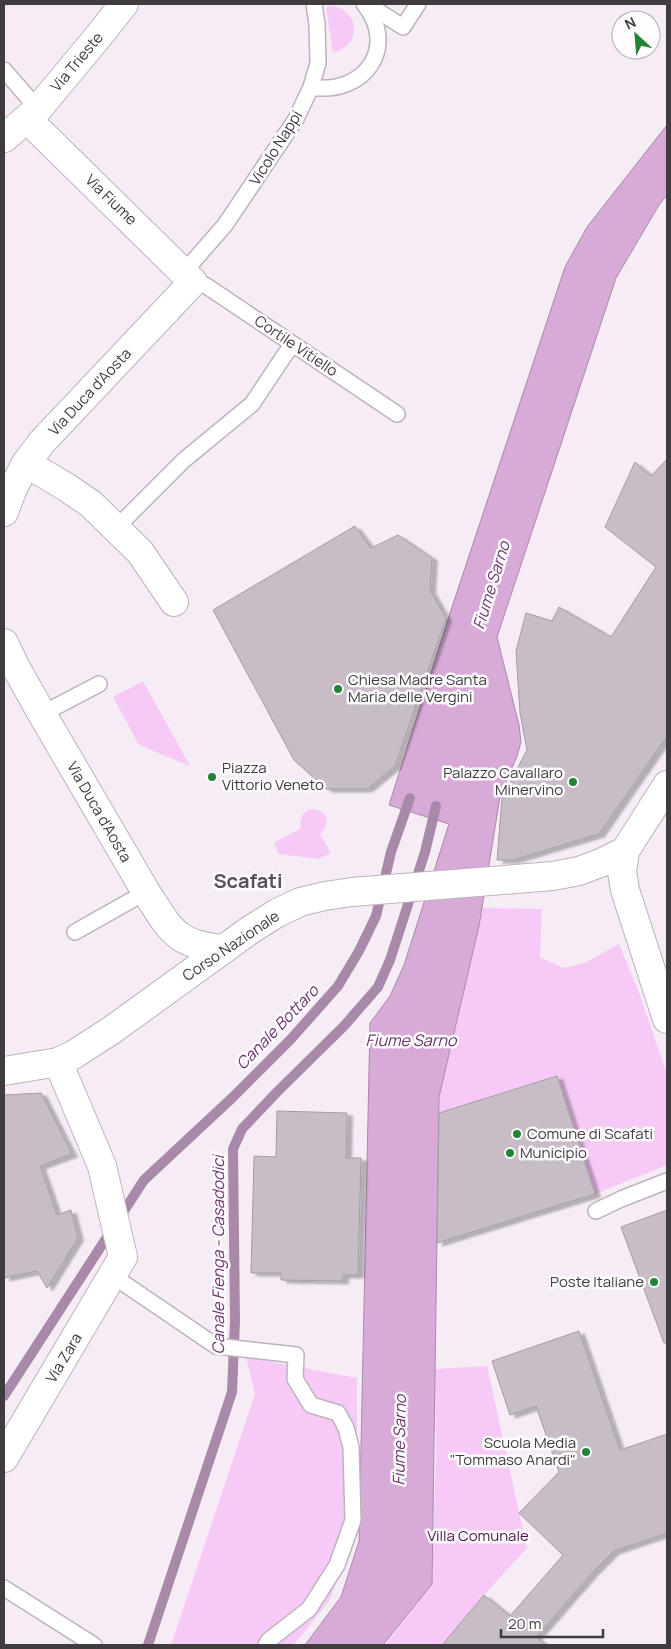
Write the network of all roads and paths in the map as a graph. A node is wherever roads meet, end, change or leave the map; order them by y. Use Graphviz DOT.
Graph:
graph roads {
  1 [pos="124,4"];
  2 [pos="314,4"];
  3 [pos="365,4"];
  4 [pos="418,4"];
  5 [pos="4,70"];
  6 [pos="311,87"];
  7 [pos="33,114"];
  8 [pos="4,138"];
  9 [pos="189,277"];
  10 [pos="294,345"];
  11 [pos="397,414"];
  12 [pos="26,463"];
  13 [pos="4,512"];
  14 [pos="116,528"];
  15 [pos="174,602"];
  16 [pos="4,642"];
  17 [pos="99,684"];
  18 [pos="42,714"];
  19 [pos="667,786"];
  20 [pos="625,851"];
  21 [pos="146,892"];
  22 [pos="76,932"];
  23 [pos="223,949"];
  24 [pos="667,1020"];
  25 [pos="58,1062"];
  26 [pos="4,1071"];
  27 [pos="667,1181"];
  28 [pos="596,1212"];
  29 [pos="118,1266"];
  30 [pos="4,1458"];
  31 [pos="4,1588"];
  32 [pos="94,1645"];
  33 [pos="266,1645"];
  1 -- 7 [label="street, Via Trieste"];
  2 -- 6 [label="lane, Vicolo Nappi"];
  3 -- 4 [label="lane"];
  3 -- 6 [label="lane"];
  5 -- 7 [label="lane"];
  6 -- 9 [label="lane, Vicolo Nappi"];
  7 -- 8 [label="street, Via Trieste"];
  7 -- 9 [label="street, Via Fiume"];
  9 -- 10 [label="lane, Cortile Vitiello"];
  9 -- 12 [label="street, Via Duca d'Aosta"];
  10 -- 11 [label="lane, Cortile Vitiello"];
  10 -- 14 [label="lane"];
  12 -- 13 [label="street, Via Duca d'Aosta"];
  12 -- 14 [label="street"];
  14 -- 15 [label="street"];
  16 -- 18 [label="street, Via Duca d'Aosta"];
  17 -- 18 [label="lane"];
  18 -- 21 [label="street, Via Duca d'Aosta"];
  19 -- 20 [label="street"];
  20 -- 23 [label="street, Corso Nazionale"];
  20 -- 24 [label="street"];
  21 -- 22 [label="lane"];
  21 -- 23 [label="street, Via Duca d'Aosta"];
  23 -- 25 [label="street, Corso Nazionale"];
  25 -- 26 [label="street, Corso Nazionale"];
  25 -- 29 [label="street"];
  27 -- 28 [label="lane"];
  29 -- 30 [label="street, Via Zara"];
  29 -- 33 [label="lane"];
  31 -- 32 [label="lane"];
}
